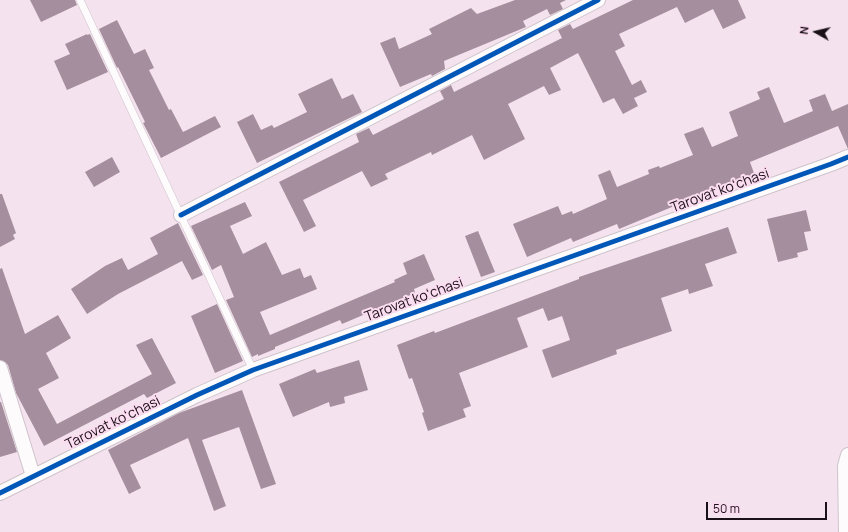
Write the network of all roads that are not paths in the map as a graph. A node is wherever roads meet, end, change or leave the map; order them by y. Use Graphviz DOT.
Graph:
graph roads {
  1 [pos="80,0"];
  2 [pos="598,0"];
  3 [pos="848,157"];
  4 [pos="181,215"];
  5 [pos="0,368"];
  6 [pos="253,370"];
  7 [pos="848,454"];
  8 [pos="33,476"];
  9 [pos="0,493"];
  10 [pos="846,532"];
  1 -- 4 [label="lane"];
  2 -- 4 [label="street"];
  3 -- 6 [label="street, Tarovat koʻchasi"];
  4 -- 6 [label="lane"];
  5 -- 8 [label="street"];
  6 -- 8 [label="street, Tarovat koʻchasi"];
  7 -- 10 [label="street"];
  8 -- 9 [label="street, Tarovat koʻchasi"];
}
